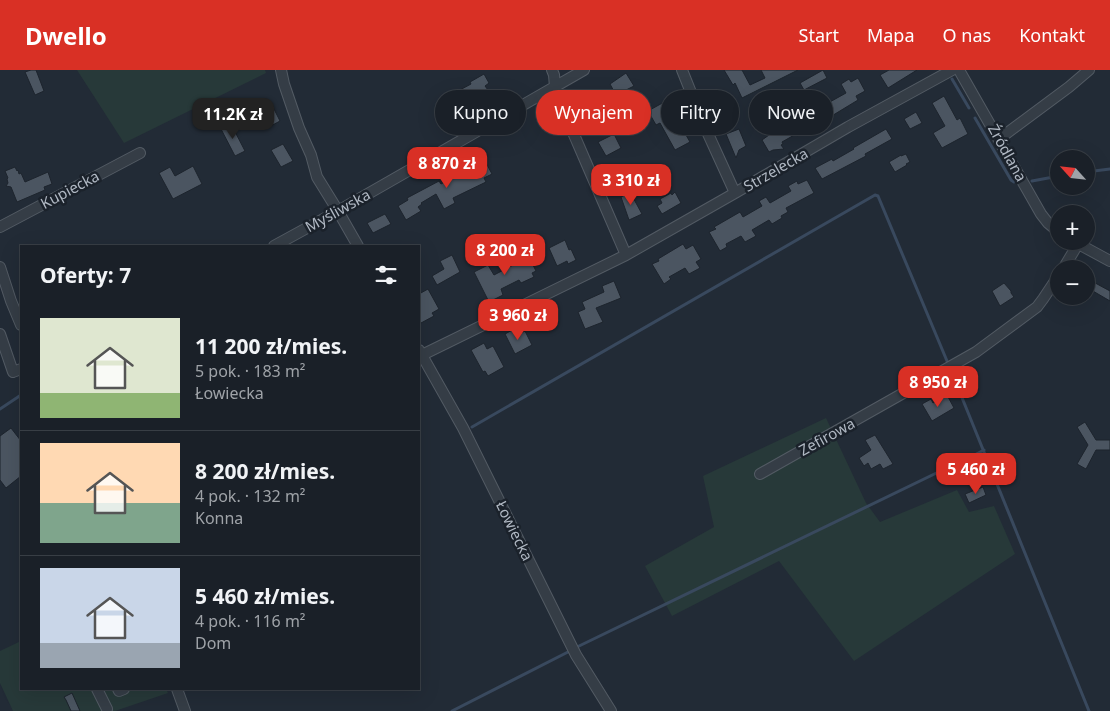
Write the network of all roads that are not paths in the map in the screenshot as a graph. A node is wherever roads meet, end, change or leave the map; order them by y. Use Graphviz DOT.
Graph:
graph roads {
  1 [pos="281,70"];
  2 [pos="552,70"];
  3 [pos="584,70"];
  4 [pos="682,70"];
  5 [pos="952,70"];
  6 [pos="960,70"];
  7 [pos="1089,70"];
  8 [pos="555,87"];
  9 [pos="999,139"];
  10 [pos="140,153"];
  11 [pos="735,193"];
  12 [pos="338,211"];
  13 [pos="1050,225"];
  14 [pos="0,227"];
  15 [pos="276,245"];
  16 [pos="357,245"];
  17 [pos="1090,250"];
  18 [pos="626,255"];
  19 [pos="1110,261"];
  20 [pos="0,267"];
  21 [pos="1050,289"];
  22 [pos="20,323"];
  23 [pos="0,334"];
  24 [pos="420,352"];
  25 [pos="20,369"];
  26 [pos="760,474"];
  27 [pos="98,690"];
  28 [pos="176,690"];
  29 [pos="107,709"];
  30 [pos="184,711"];
  31 [pos="611,711"];
  1 -- 12 [label="street"];
  2 -- 8 [label="street"];
  3 -- 8 [label="street, Myśliwska"];
  4 -- 11 [label="street"];
  5 -- 11 [label="street, Strzelecka"];
  6 -- 9 [label="street, Źródlana"];
  7 -- 9 [label="street"];
  8 -- 12 [label="street, Myśliwska"];
  8 -- 18 [label="street"];
  9 -- 13 [label="street, Źródlana"];
  10 -- 14 [label="street, Kupiecka"];
  11 -- 18 [label="street, Strzelecka"];
  12 -- 15 [label="street, Myśliwska"];
  12 -- 16 [label="street"];
  17 -- 19 [label="street"];
  18 -- 24 [label="street, Strzelecka"];
  20 -- 22 [label="street"];
  21 -- 26 [label="street, Zefirowa"];
  23 -- 25 [label="street"];
  24 -- 31 [label="street, Łowiecka"];
  27 -- 29 [label="street"];
  28 -- 30 [label="street"];
}
